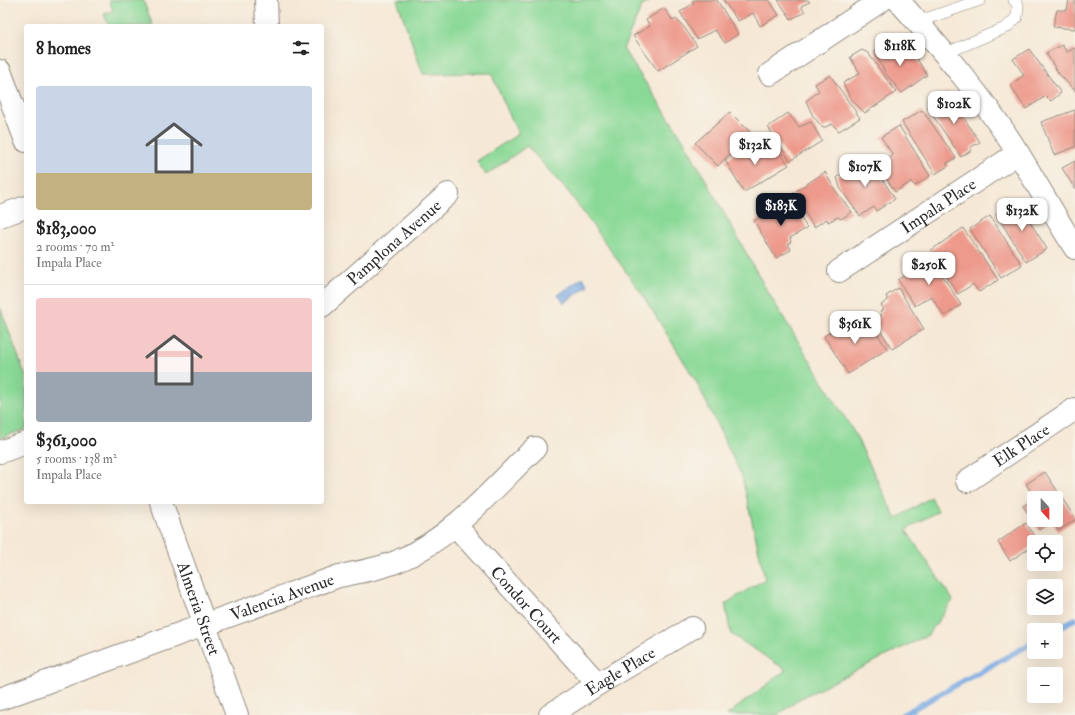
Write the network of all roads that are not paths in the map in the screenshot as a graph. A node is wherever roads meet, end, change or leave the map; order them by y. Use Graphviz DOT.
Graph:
graph roads {
  1 [pos="266,0"];
  2 [pos="882,0"];
  3 [pos="898,0"];
  4 [pos="980,0"];
  5 [pos="1014,0"];
  6 [pos="917,22"];
  7 [pos="267,24"];
  8 [pos="944,54"];
  9 [pos="0,71"];
  10 [pos="770,74"];
  11 [pos="24,136"];
  12 [pos="1018,153"];
  13 [pos="448,194"];
  14 [pos="24,208"];
  15 [pos="0,216"];
  16 [pos="1075,248"];
  17 [pos="839,271"];
  18 [pos="324,304"];
  19 [pos="1075,409"];
  20 [pos="24,444"];
  21 [pos="535,448"];
  22 [pos="0,452"];
  23 [pos="967,481"];
  24 [pos="162,504"];
  25 [pos="455,525"];
  26 [pos="205,624"];
  27 [pos="692,628"];
  28 [pos="598,684"];
  29 [pos="0,699"];
  30 [pos="237,715"];
  31 [pos="550,715"];
  1 -- 7 [label="street"];
  2 -- 10 [label="street"];
  3 -- 6 [label="street"];
  4 -- 6 [label="lane"];
  5 -- 8 [label="lane"];
  6 -- 8 [label="street"];
  8 -- 12 [label="street"];
  9 -- 11 [label="street"];
  12 -- 16 [label="street"];
  12 -- 17 [label="street, Impala Place"];
  13 -- 18 [label="street, Pamplona Avenue"];
  14 -- 15 [label="street"];
  19 -- 23 [label="street, Elk Place"];
  20 -- 22 [label="street"];
  21 -- 25 [label="street, Valencia Avenue"];
  24 -- 26 [label="street, Almeria Street"];
  25 -- 26 [label="street, Valencia Avenue"];
  25 -- 28 [label="street, Condor Court"];
  26 -- 29 [label="street, Valencia Avenue"];
  26 -- 30 [label="street, Almeria Street"];
  27 -- 28 [label="street, Eagle Place"];
  28 -- 31 [label="street, Eagle Place"];
}
